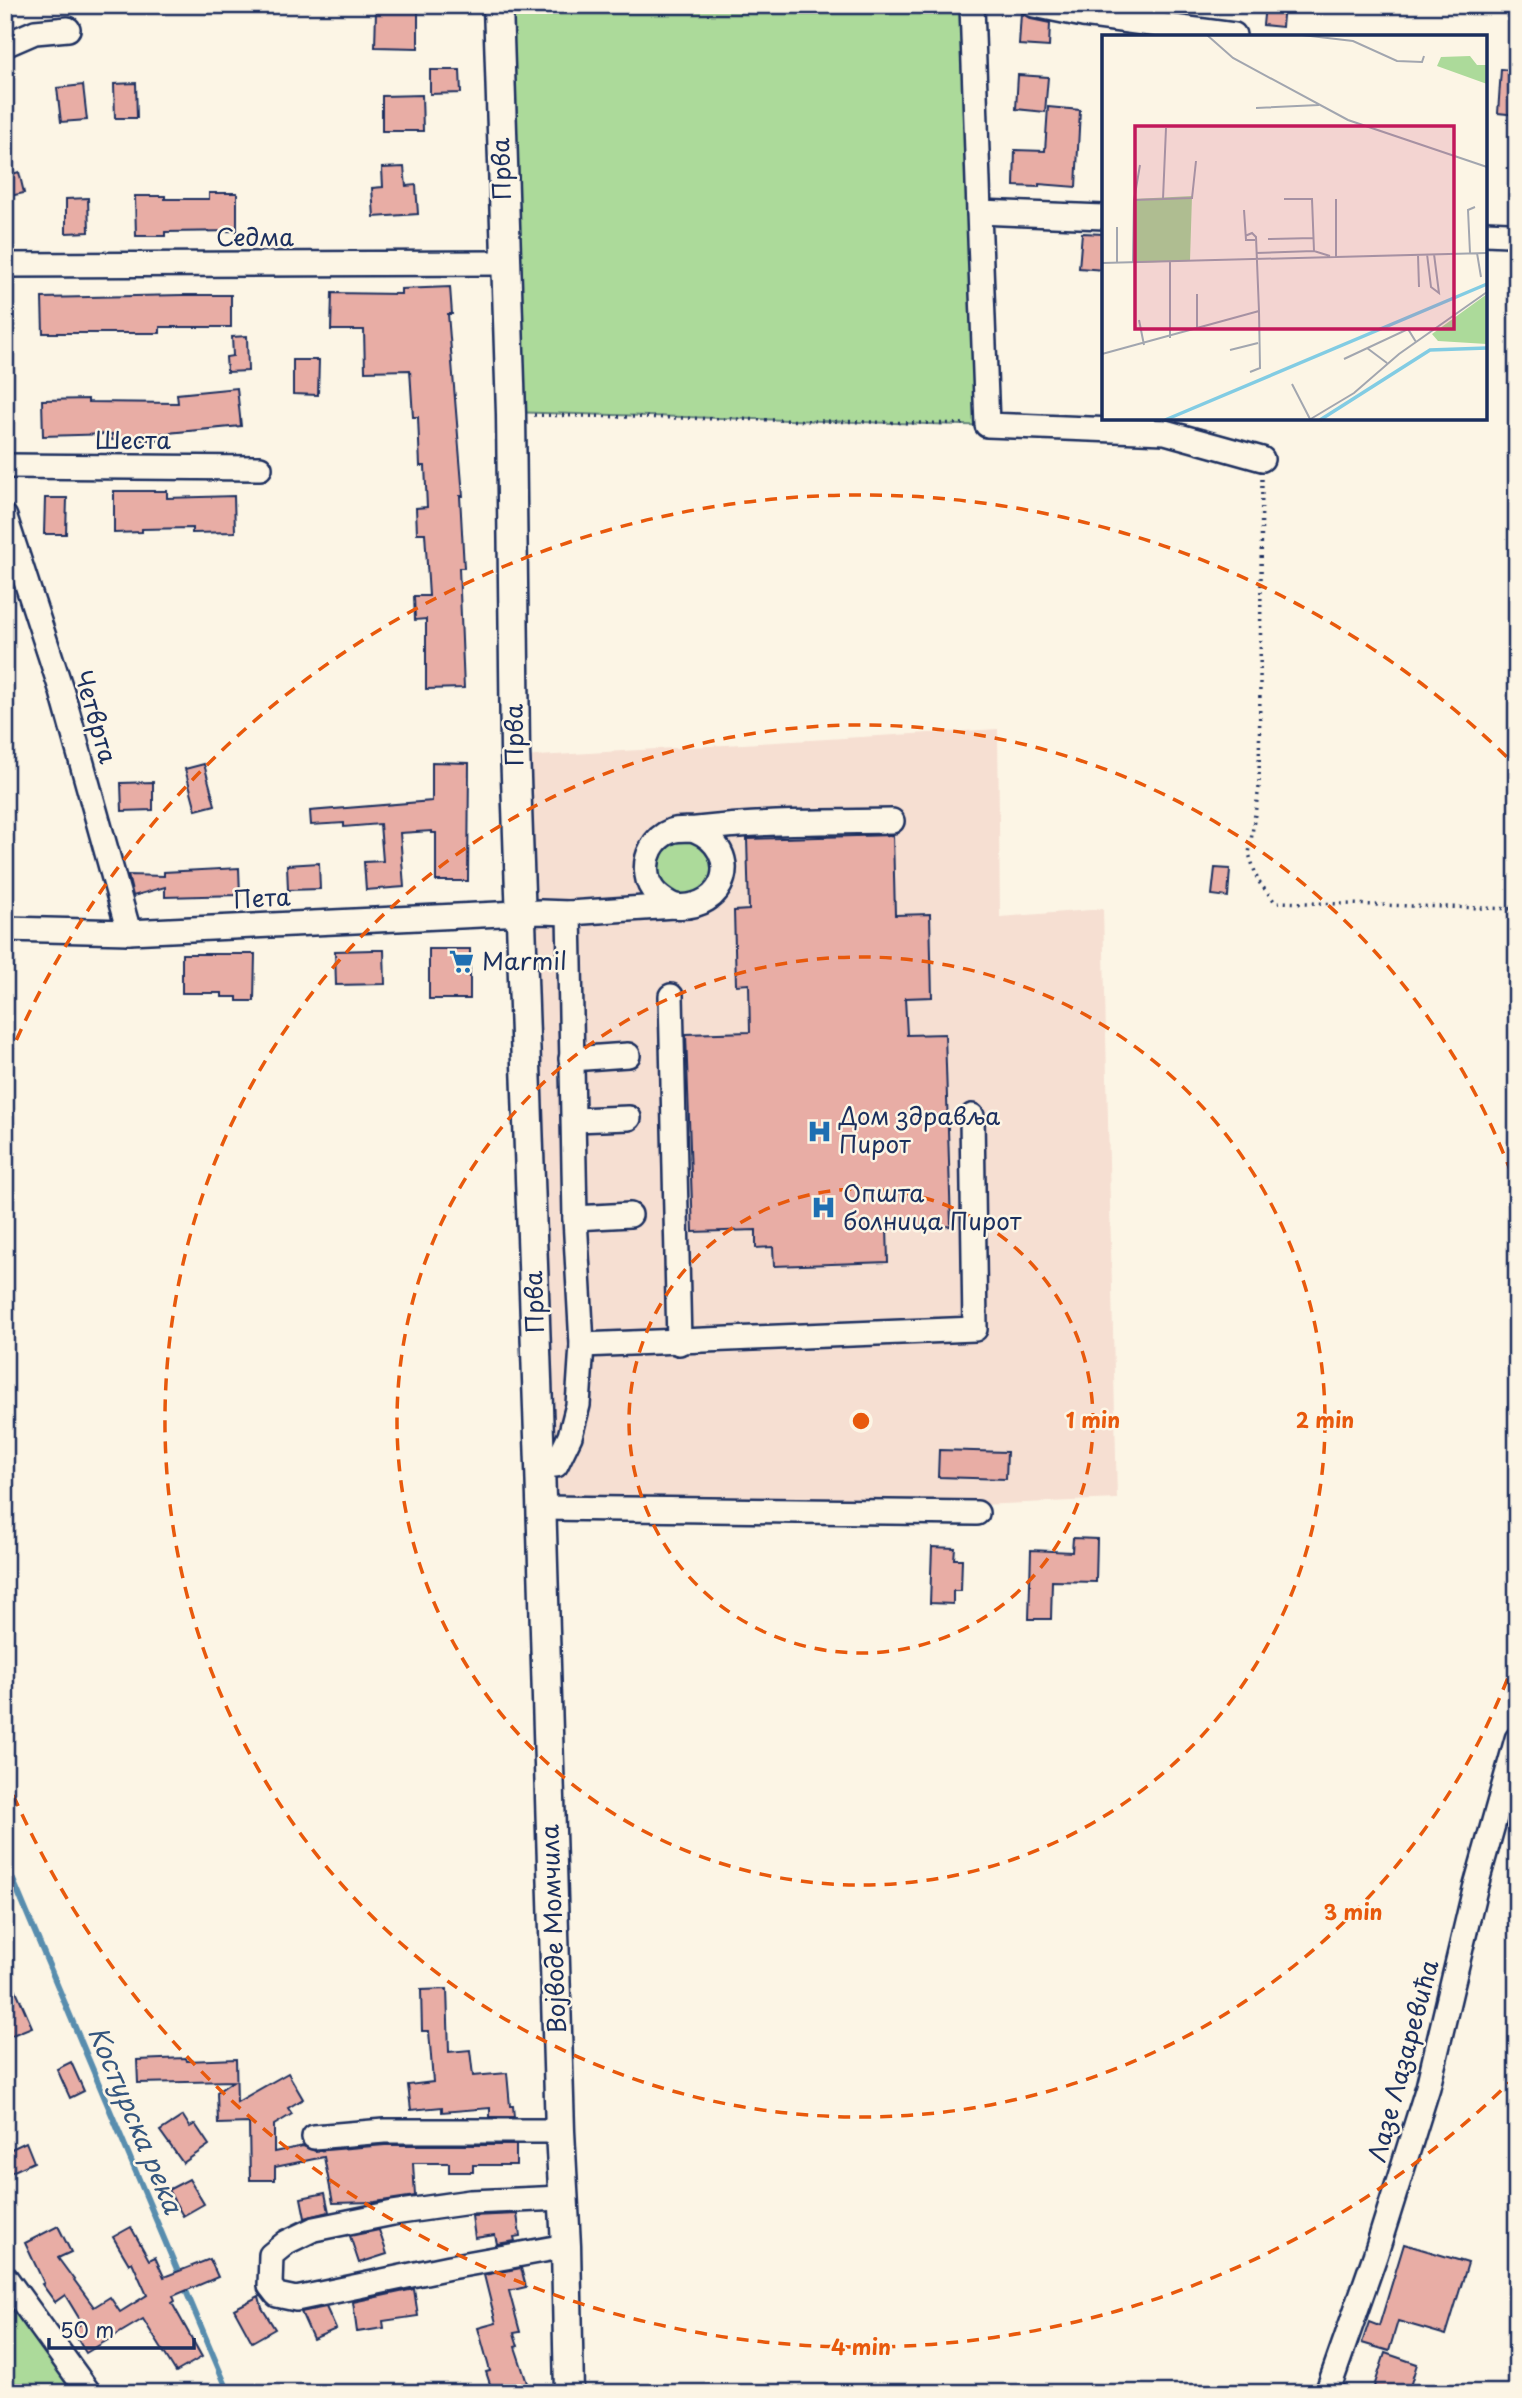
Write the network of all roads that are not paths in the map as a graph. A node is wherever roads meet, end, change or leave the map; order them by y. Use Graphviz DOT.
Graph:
graph roads {
  1 [pos="498,5"];
  2 [pos="972,5"];
  3 [pos="1034,5"];
  4 [pos="68,29"];
  5 [pos="1234,35"];
  6 [pos="5,45"];
  7 [pos="979,212"];
  8 [pos="1102,217"];
  9 [pos="505,262"];
  10 [pos="5,265"];
  11 [pos="1262,459"];
  12 [pos="5,466"];
  13 [pos="260,468"];
  14 [pos="5,517"];
  15 [pos="892,821"];
  16 [pos="695,830"];
  17 [pos="674,906"];
  18 [pos="521,913"];
  19 [pos="569,913"];
  20 [pos="5,929"];
  21 [pos="129,932"];
  22 [pos="671,996"];
  23 [pos="628,1055"];
  24 [pos="571,1059"];
  25 [pos="972,1116"];
  26 [pos="629,1118"];
  27 [pos="574,1120"];
  28 [pos="629,1214"];
  29 [pos="575,1218"];
  30 [pos="679,1343"];
  31 [pos="582,1345"];
  32 [pos="540,1465"];
  33 [pos="542,1508"];
  34 [pos="977,1513"];
  35 [pos="1517,1739"];
  36 [pos="560,2132"];
  37 [pos="314,2137"];
  38 [pos="562,2198"];
  39 [pos="566,2246"];
  40 [pos="5,2277"];
  41 [pos="89,2393"];
  42 [pos="569,2393"];
  43 [pos="1327,2393"];
  1 -- 9 [label="main road, Прва"];
  2 -- 7 [label="street"];
  3 -- 5 [label="street"];
  4 -- 6 [label="street"];
  7 -- 8 [label="street"];
  7 -- 11 [label="street"];
  9 -- 10 [label="street, Седма"];
  9 -- 18 [label="main road, Прва"];
  12 -- 13 [label="street, Шеста"];
  14 -- 21 [label="street, Четврта"];
  15 -- 16 [label="street"];
  16 -- 17 [label="street"];
  16 -- 17 [label="street"];
  17 -- 19 [label="street, Пета"];
  18 -- 19 [label="street, Пета"];
  18 -- 21 [label="street, Пета"];
  18 -- 32 [label="main road, Прва"];
  19 -- 24 [label="street"];
  20 -- 21 [label="street, Пета"];
  22 -- 30 [label="street"];
  23 -- 24 [label="street"];
  24 -- 27 [label="street"];
  25 -- 30 [label="street"];
  26 -- 27 [label="street"];
  27 -- 29 [label="street"];
  28 -- 29 [label="street"];
  29 -- 31 [label="street"];
  30 -- 31 [label="street"];
  31 -- 32 [label="street"];
  32 -- 33 [label="main road, Војводе Момчила"];
  33 -- 34 [label="street"];
  33 -- 36 [label="main road, Војводе Момчила"];
  35 -- 43 [label="street, Лазе Лазаревића"];
  36 -- 37 [label="street"];
  36 -- 38 [label="main road, Војводе Момчила"];
  38 -- 39 [label="main road, Војводе Момчила"];
  38 -- 39 [label="street"];
  39 -- 42 [label="main road, Војводе Момчила"];
  40 -- 41 [label="street"];
}
